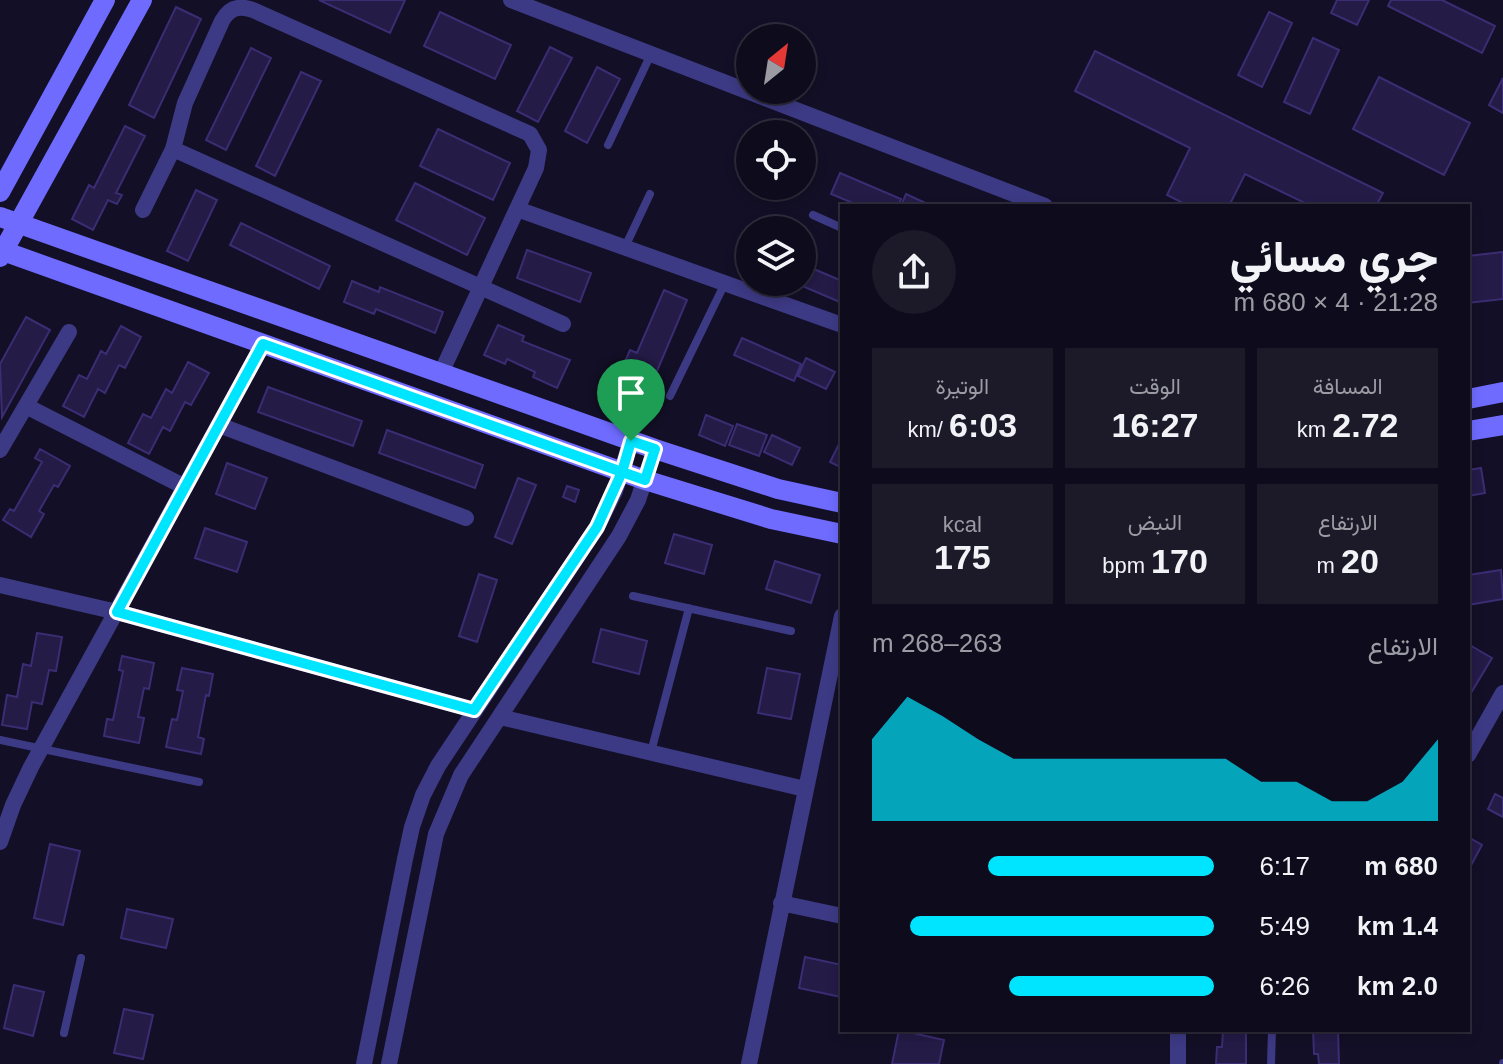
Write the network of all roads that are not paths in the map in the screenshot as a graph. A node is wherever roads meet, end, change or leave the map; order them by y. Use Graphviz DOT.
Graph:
graph roads {
  1 [pos="105,0"];
  2 [pos="142,0"];
  3 [pos="511,0"];
  4 [pos="652,54"];
  5 [pos="608,145"];
  6 [pos="173,149"];
  7 [pos="1004,189"];
  8 [pos="0,192"];
  9 [pos="650,194"];
  10 [pos="997,204"];
  11 [pos="1040,204"];
  12 [pos="517,209"];
  13 [pos="143,210"];
  14 [pos="813,215"];
  15 [pos="9,220"];
  16 [pos="840,227"];
  17 [pos="625,247"];
  18 [pos="1,253"];
  19 [pos="726,283"];
  20 [pos="481,287"];
  21 [pos="563,324"];
  22 [pos="840,324"];
  23 [pos="69,332"];
  24 [pos="263,344"];
  25 [pos="441,373"];
  26 [pos="1503,392"];
  27 [pos="670,396"];
  28 [pos="1470,399"];
  29 [pos="26,406"];
  30 [pos="219,425"];
  31 [pos="1503,425"];
  32 [pos="1470,431"];
  33 [pos="631,441"];
  34 [pos="655,449"];
  35 [pos="0,450"];
  36 [pos="622,472"];
  37 [pos="645,480"];
  38 [pos="185,487"];
  39 [pos="840,503"];
  40 [pos="466,518"];
  41 [pos="840,534"];
  42 [pos="0,585"];
  43 [pos="633,596"];
  44 [pos="689,608"];
  45 [pos="117,612"];
  46 [pos="791,631"];
  47 [pos="840,634"];
  48 [pos="1503,693"];
  49 [pos="474,710"];
  50 [pos="500,717"];
  51 [pos="0,740"];
  52 [pos="42,749"];
  53 [pos="1470,751"];
  54 [pos="651,752"];
  55 [pos="199,782"];
  56 [pos="805,789"];
  57 [pos="0,842"];
  58 [pos="781,903"];
  59 [pos="840,916"];
  60 [pos="81,958"];
  61 [pos="1178,1032"];
  62 [pos="1272,1032"];
  63 [pos="64,1033"];
  64 [pos="364,1064"];
  65 [pos="389,1064"];
  66 [pos="749,1064"];
  67 [pos="1178,1064"];
  68 [pos="1271,1064"];
  1 -- 8 [label="main road"];
  2 -- 15 [label="main road"];
  3 -- 4 [label="street"];
  4 -- 5 [label="lane"];
  4 -- 7 [label="street"];
  6 -- 12 [label="street"];
  6 -- 13 [label="street"];
  6 -- 20 [label="street"];
  7 -- 10 [label="street"];
  7 -- 11 [label="street"];
  9 -- 17 [label="lane"];
  12 -- 17 [label="street"];
  12 -- 20 [label="street"];
  14 -- 16 [label="lane"];
  15 -- 18 [label="main road"];
  15 -- 25 [label="main road"];
  17 -- 19 [label="street"];
  18 -- 24 [label="main road"];
  19 -- 22 [label="street"];
  19 -- 27 [label="lane"];
  20 -- 21 [label="street"];
  20 -- 25 [label="street"];
  23 -- 29 [label="street"];
  24 -- 30 [label="street"];
  24 -- 36 [label="main road"];
  25 -- 33 [label="main road"];
  26 -- 28 [label="main road"];
  29 -- 35 [label="street"];
  29 -- 38 [label="street"];
  30 -- 38 [label="street"];
  30 -- 40 [label="street"];
  31 -- 32 [label="main road"];
  33 -- 34 [label="main road"];
  33 -- 36 [label="street"];
  34 -- 37 [label="street"];
  34 -- 39 [label="main road"];
  36 -- 37 [label="main road"];
  36 -- 49 [label="street"];
  37 -- 41 [label="main road"];
  37 -- 50 [label="street"];
  38 -- 45 [label="street"];
  42 -- 45 [label="street"];
  43 -- 44 [label="lane"];
  44 -- 46 [label="lane"];
  44 -- 54 [label="lane"];
  45 -- 49 [label="street"];
  45 -- 52 [label="street"];
  47 -- 56 [label="street"];
  48 -- 53 [label="street"];
  49 -- 64 [label="street"];
  50 -- 54 [label="street"];
  50 -- 65 [label="street"];
  51 -- 52 [label="lane"];
  52 -- 55 [label="lane"];
  52 -- 57 [label="street"];
  54 -- 56 [label="street"];
  56 -- 58 [label="street"];
  58 -- 59 [label="street"];
  58 -- 66 [label="street"];
  60 -- 63 [label="lane"];
  61 -- 67 [label="street"];
  62 -- 68 [label="lane"];
}
